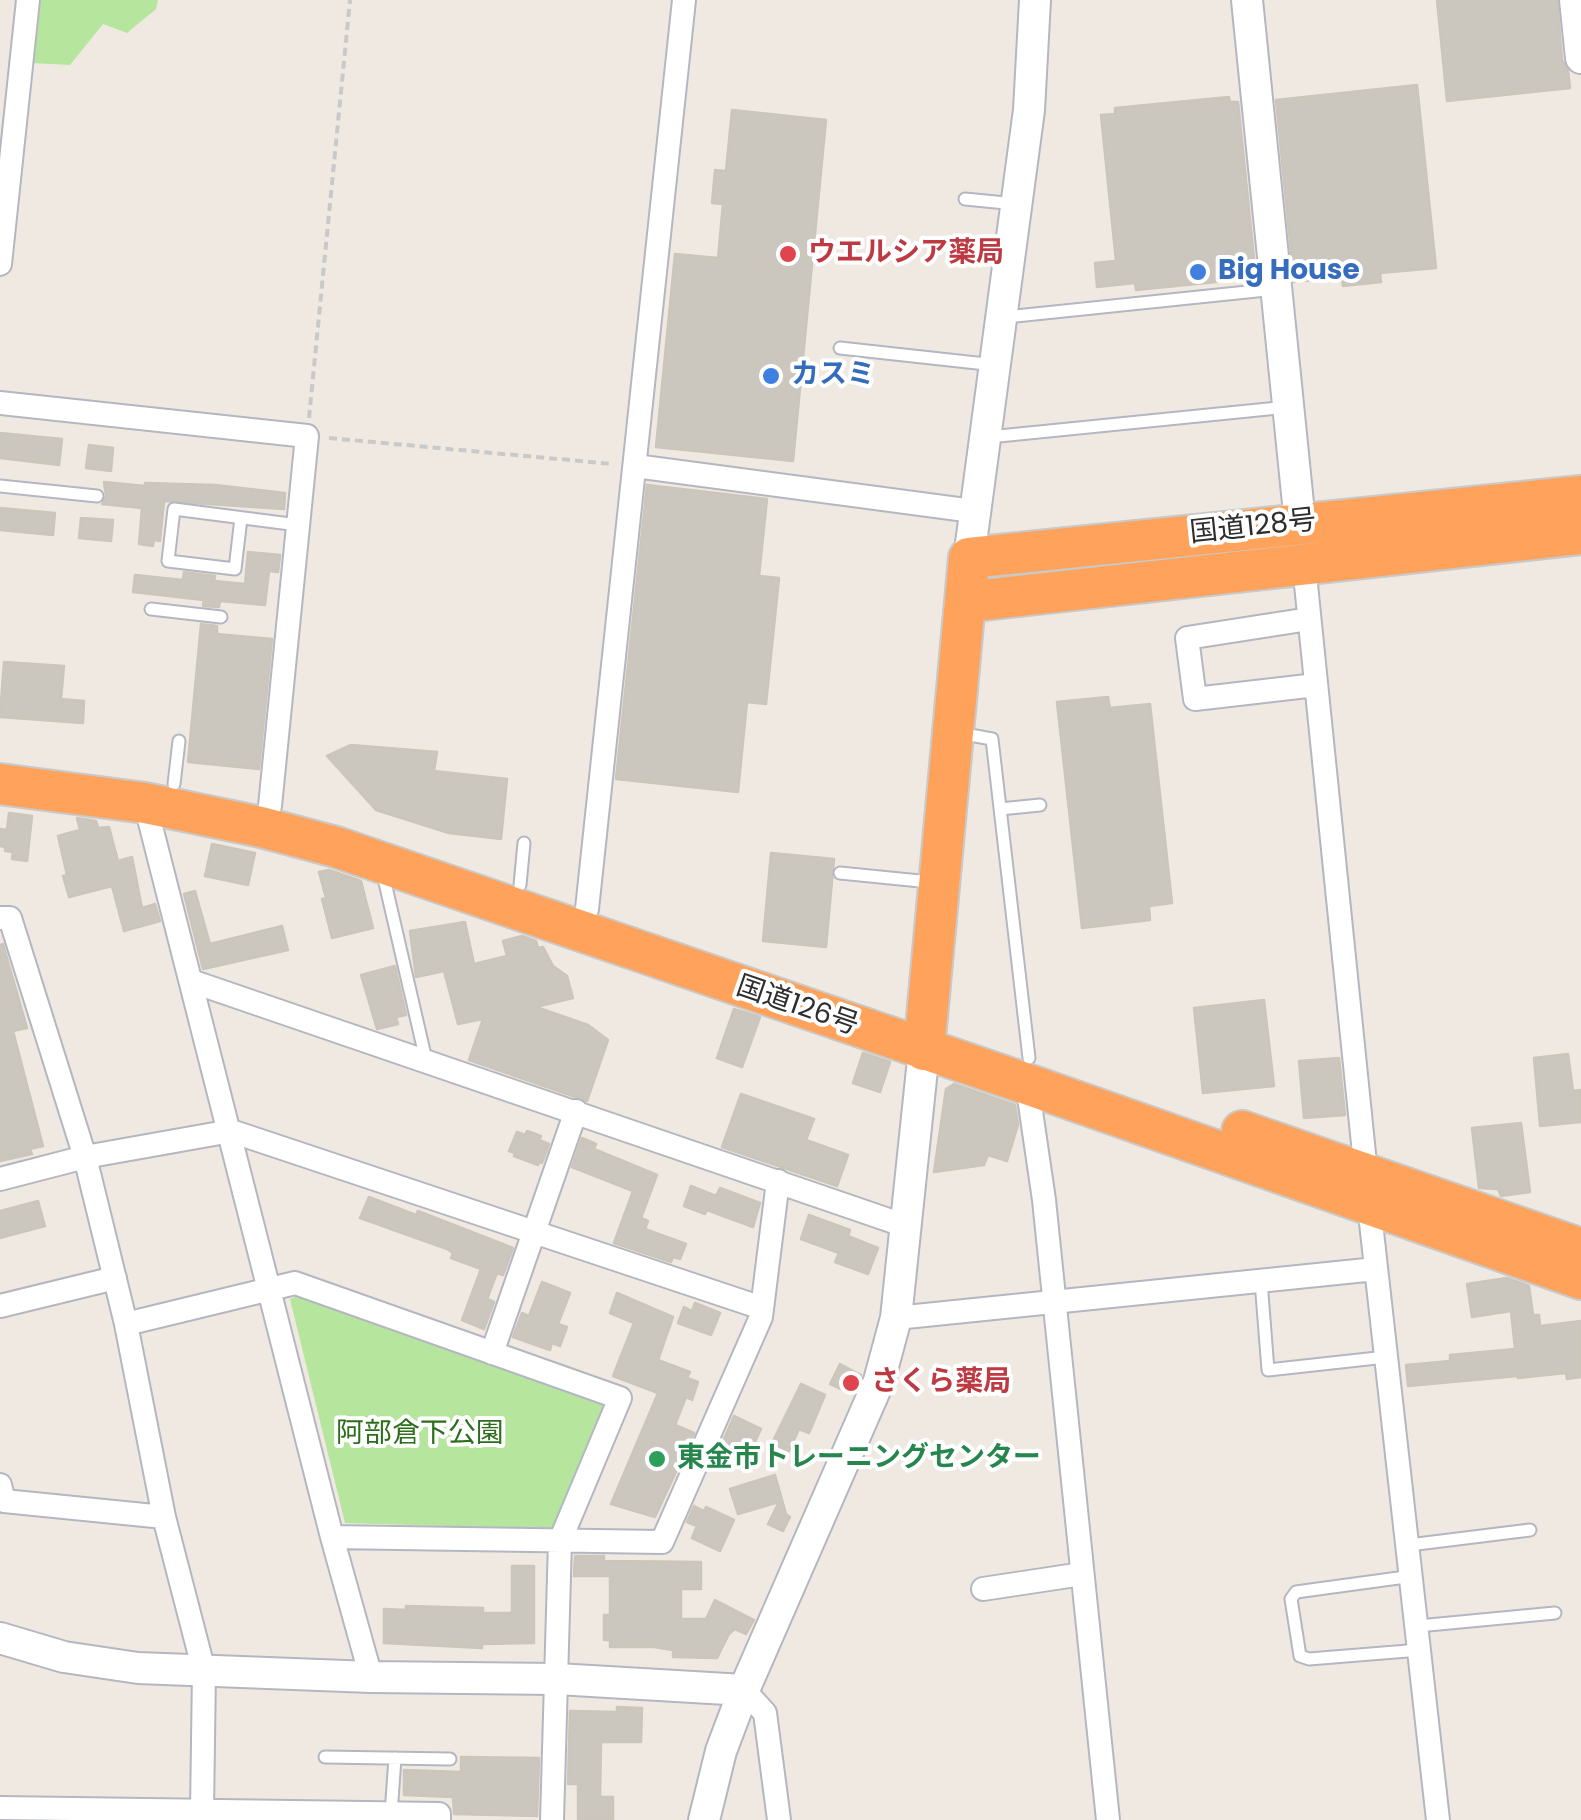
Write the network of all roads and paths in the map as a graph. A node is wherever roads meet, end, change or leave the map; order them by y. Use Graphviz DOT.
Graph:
graph roads {
  1 [pos="28,0"];
  2 [pos="350,0"];
  3 [pos="684,0"];
  4 [pos="1035,0"];
  5 [pos="1247,0"];
  6 [pos="1575,0"];
  7 [pos="1581,58"];
  8 [pos="966,198"];
  9 [pos="1016,204"];
  10 [pos="0,264"];
  11 [pos="1276,289"];
  12 [pos="1001,317"];
  13 [pos="840,348"];
  14 [pos="995,365"];
  15 [pos="0,402"];
  16 [pos="1288,407"];
  17 [pos="307,436"];
  18 [pos="985,438"];
  19 [pos="635,466"];
  20 [pos="0,486"];
  21 [pos="96,496"];
  22 [pos="1581,496"];
  23 [pos="974,512"];
  24 [pos="241,518"];
  25 [pos="1300,523"];
  26 [pos="298,524"];
  27 [pos="1581,534"];
  28 [pos="970,558"];
  29 [pos="1304,565"];
  30 [pos="965,602"];
  31 [pos="151,609"];
  32 [pos="221,617"];
  33 [pos="1309,619"];
  34 [pos="1316,686"];
  35 [pos="953,732"];
  36 [pos="178,741"];
  37 [pos="0,760"];
  38 [pos="0,784"];
  39 [pos="160,794"];
  40 [pos="1040,805"];
  41 [pos="270,806"];
  42 [pos="1000,809"];
  43 [pos="524,843"];
  44 [pos="380,861"];
  45 [pos="840,873"];
  46 [pos="940,883"];
  47 [pos="520,885"];
  48 [pos="587,909"];
  49 [pos="0,918"];
  50 [pos="192,981"];
  51 [pos="925,1037"];
  52 [pos="426,1060"];
  53 [pos="1028,1071"];
  54 [pos="576,1111"];
  55 [pos="231,1131"];
  56 [pos="85,1157"];
  57 [pos="0,1179"];
  58 [pos="778,1181"];
  59 [pos="1368,1189"];
  60 [pos="906,1226"];
  61 [pos="533,1230"];
  62 [pos="1581,1249"];
  63 [pos="1376,1269"];
  64 [pos="114,1278"];
  65 [pos="1581,1278"];
  66 [pos="1261,1281"];
  67 [pos="270,1290"];
  68 [pos="1052,1302"];
  69 [pos="0,1306"];
  70 [pos="762,1308"];
  71 [pos="896,1318"];
  72 [pos="126,1324"];
  73 [pos="492,1353"];
  74 [pos="1386,1357"];
  75 [pos="0,1485"];
  76 [pos="164,1517"];
  77 [pos="1530,1530"];
  78 [pos="332,1537"];
  79 [pos="560,1541"];
  80 [pos="1409,1546"];
  81 [pos="1082,1574"];
  82 [pos="1413,1576"];
  83 [pos="983,1589"];
  84 [pos="1555,1613"];
  85 [pos="0,1638"];
  86 [pos="1419,1638"];
  87 [pos="204,1671"];
  88 [pos="371,1677"];
  89 [pos="557,1679"];
  90 [pos="744,1690"];
  91 [pos="325,1757"];
  92 [pos="395,1758"];
  93 [pos="450,1759"];
  94 [pos="0,1808"];
  95 [pos="202,1811"];
  96 [pos="392,1814"];
  97 [pos="85,1815"];
  98 [pos="439,1820"];
  99 [pos="552,1820"];
  100 [pos="704,1820"];
  101 [pos="779,1820"];
  102 [pos="1108,1820"];
  103 [pos="1438,1820"];
  1 -- 10 [label="street"];
  2 -- 17 [label="path"];
  3 -- 19 [label="street"];
  4 -- 9 [label="street"];
  5 -- 11 [label="street"];
  6 -- 7 [label="street"];
  8 -- 9 [label="lane"];
  9 -- 12 [label="street"];
  11 -- 12 [label="lane"];
  11 -- 16 [label="street"];
  12 -- 14 [label="street"];
  13 -- 14 [label="lane"];
  14 -- 18 [label="street"];
  15 -- 17 [label="street"];
  16 -- 18 [label="lane"];
  16 -- 25 [label="street"];
  17 -- 19 [label="path"];
  17 -- 26 [label="street"];
  18 -- 23 [label="street"];
  19 -- 23 [label="street"];
  19 -- 48 [label="street"];
  20 -- 21 [label="lane"];
  22 -- 25 [label="highway, 国道128号"];
  23 -- 28 [label="street"];
  24 -- 24 [label="lane"];
  24 -- 26 [label="lane"];
  25 -- 28 [label="highway, 国道128号"];
  25 -- 29 [label="highway"];
  26 -- 41 [label="street"];
  27 -- 29 [label="highway, 国道128号"];
  28 -- 30 [label="highway"];
  29 -- 30 [label="highway, 国道128号"];
  29 -- 33 [label="street"];
  30 -- 35 [label="highway"];
  31 -- 32 [label="lane"];
  33 -- 34 [label="street"];
  33 -- 34 [label="street"];
  34 -- 59 [label="street"];
  35 -- 42 [label="lane"];
  35 -- 46 [label="highway"];
  36 -- 39 [label="lane"];
  37 -- 39 [label="highway, 国道126号"];
  38 -- 39 [label="highway, 国道126号"];
  39 -- 41 [label="highway, 国道126号"];
  39 -- 44 [label="highway, 国道126号"];
  39 -- 50 [label="street"];
  40 -- 42 [label="lane"];
  41 -- 47 [label="highway, 国道126号"];
  42 -- 53 [label="lane"];
  43 -- 47 [label="lane"];
  44 -- 51 [label="highway, 国道126号"];
  44 -- 52 [label="lane"];
  45 -- 46 [label="lane"];
  46 -- 51 [label="highway"];
  47 -- 48 [label="highway, 国道126号"];
  48 -- 51 [label="highway, 国道126号"];
  49 -- 56 [label="street"];
  50 -- 52 [label="street"];
  50 -- 55 [label="street"];
  51 -- 53 [label="highway, 国道126号"];
  51 -- 60 [label="street"];
  52 -- 54 [label="street"];
  53 -- 59 [label="highway, 国道126号"];
  53 -- 68 [label="street"];
  54 -- 58 [label="street"];
  54 -- 61 [label="street"];
  55 -- 56 [label="street"];
  55 -- 61 [label="street"];
  55 -- 67 [label="street"];
  56 -- 57 [label="street"];
  56 -- 64 [label="street"];
  58 -- 60 [label="street"];
  58 -- 70 [label="street"];
  59 -- 62 [label="highway, 国道126号"];
  59 -- 63 [label="street"];
  59 -- 65 [label="highway, 国道126号"];
  60 -- 71 [label="street"];
  61 -- 70 [label="street"];
  61 -- 73 [label="street"];
  63 -- 66 [label="street"];
  63 -- 74 [label="street"];
  64 -- 69 [label="street"];
  64 -- 72 [label="street"];
  66 -- 68 [label="street"];
  66 -- 74 [label="lane"];
  67 -- 72 [label="street"];
  67 -- 73 [label="street"];
  67 -- 78 [label="street"];
  68 -- 71 [label="street"];
  68 -- 81 [label="street"];
  70 -- 79 [label="street"];
  71 -- 90 [label="street"];
  72 -- 76 [label="street"];
  73 -- 79 [label="street"];
  74 -- 80 [label="street"];
  75 -- 76 [label="street"];
  76 -- 87 [label="street"];
  77 -- 80 [label="lane"];
  78 -- 79 [label="street"];
  78 -- 88 [label="street"];
  79 -- 89 [label="street"];
  80 -- 82 [label="street"];
  81 -- 83 [label="street"];
  81 -- 102 [label="street"];
  82 -- 86 [label="street"];
  82 -- 86 [label="lane"];
  84 -- 86 [label="lane"];
  85 -- 87 [label="street"];
  86 -- 103 [label="street"];
  87 -- 88 [label="street"];
  87 -- 95 [label="street"];
  88 -- 89 [label="street"];
  89 -- 90 [label="street"];
  89 -- 99 [label="street"];
  90 -- 100 [label="street"];
  90 -- 101 [label="street"];
  91 -- 92 [label="lane"];
  92 -- 93 [label="lane"];
  92 -- 96 [label="lane"];
  94 -- 97 [label="street"];
  95 -- 96 [label="street"];
  95 -- 97 [label="street"];
  96 -- 98 [label="street"];
}
